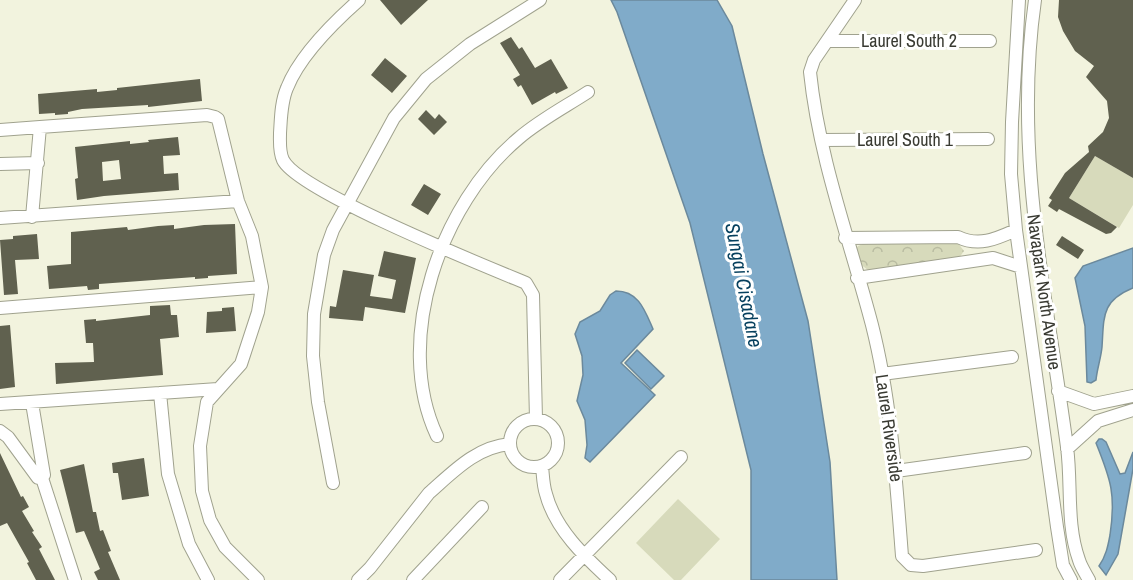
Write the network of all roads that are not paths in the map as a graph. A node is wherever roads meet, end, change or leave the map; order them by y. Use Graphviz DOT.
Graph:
graph roads {
  1 [pos="359,0"];
  2 [pos="540,0"];
  3 [pos="855,0"];
  4 [pos="1019,0"];
  5 [pos="1035,0"];
  6 [pos="828,41"];
  7 [pos="990,41"];
  8 [pos="588,92"];
  9 [pos="1012,122"];
  10 [pos="1027,123"];
  11 [pos="40,127"];
  12 [pos="0,130"];
  13 [pos="988,139"];
  14 [pos="822,140"];
  15 [pos="38,162"];
  16 [pos="0,164"];
  17 [pos="238,201"];
  18 [pos="346,203"];
  19 [pos="32,217"];
  20 [pos="0,218"];
  21 [pos="1016,230"];
  22 [pos="846,238"];
  23 [pos="969,242"];
  24 [pos="441,248"];
  25 [pos="972,262"];
  26 [pos="1022,267"];
  27 [pos="858,278"];
  28 [pos="262,287"];
  29 [pos="0,308"];
  30 [pos="1012,357"];
  31 [pos="882,374"];
  32 [pos="218,389"];
  33 [pos="1058,391"];
  34 [pos="160,393"];
  35 [pos="1133,396"];
  36 [pos="32,403"];
  37 [pos="0,404"];
  38 [pos="1094,404"];
  39 [pos="1133,410"];
  40 [pos="536,419"];
  41 [pos="1098,421"];
  42 [pos="0,431"];
  43 [pos="436,436"];
  44 [pos="510,444"];
  45 [pos="1067,449"];
  46 [pos="1024,453"];
  47 [pos="681,457"];
  48 [pos="542,466"];
  49 [pos="896,471"];
  50 [pos="42,478"];
  51 [pos="333,483"];
  52 [pos="482,507"];
  53 [pos="1036,550"];
  54 [pos="585,556"];
  55 [pos="75,580"];
  56 [pos="208,580"];
  57 [pos="258,580"];
  58 [pos="358,580"];
  59 [pos="413,580"];
  60 [pos="560,580"];
  61 [pos="610,580"];
  62 [pos="1071,580"];
  63 [pos="1089,580"];
  1 -- 18 [label="street"];
  2 -- 18 [label="street"];
  3 -- 6 [label="street, Laurel Riverside"];
  4 -- 9 [label="street"];
  5 -- 10 [label="street, Navapark North Avenue"];
  6 -- 7 [label="street, Laurel South 2"];
  6 -- 14 [label="street, Laurel Riverside"];
  8 -- 24 [label="street"];
  9 -- 10 [label="street"];
  9 -- 21 [label="street"];
  10 -- 33 [label="street, Navapark North Avenue"];
  11 -- 12 [label="street"];
  11 -- 15 [label="street"];
  11 -- 17 [label="street"];
  13 -- 14 [label="street, Laurel South 1"];
  14 -- 22 [label="street, Laurel Riverside"];
  15 -- 16 [label="street"];
  15 -- 19 [label="street"];
  17 -- 19 [label="street"];
  17 -- 28 [label="street"];
  18 -- 24 [label="street"];
  18 -- 51 [label="street"];
  19 -- 20 [label="street"];
  21 -- 23 [label="street"];
  21 -- 26 [label="street"];
  22 -- 23 [label="street"];
  22 -- 27 [label="street, Laurel Riverside"];
  23 -- 25 [label="street"];
  24 -- 40 [label="street"];
  24 -- 43 [label="street"];
  25 -- 26 [label="street"];
  25 -- 27 [label="street"];
  26 -- 62 [label="street"];
  27 -- 31 [label="street, Laurel Riverside"];
  28 -- 29 [label="street"];
  28 -- 32 [label="street"];
  30 -- 31 [label="street"];
  31 -- 49 [label="street, Laurel Riverside"];
  32 -- 34 [label="street"];
  32 -- 57 [label="street"];
  33 -- 38 [label="street"];
  33 -- 45 [label="street, Navapark North Avenue"];
  34 -- 36 [label="street"];
  34 -- 56 [label="street"];
  35 -- 38 [label="street"];
  36 -- 37 [label="street"];
  36 -- 50 [label="street"];
  38 -- 41 [label="street"];
  39 -- 41 [label="street"];
  40 -- 44 [label="street"];
  40 -- 48 [label="street"];
  41 -- 45 [label="street"];
  42 -- 50 [label="street"];
  44 -- 48 [label="street"];
  44 -- 58 [label="street"];
  45 -- 63 [label="street, Navapark North Avenue"];
  46 -- 49 [label="street"];
  47 -- 54 [label="street"];
  48 -- 54 [label="street"];
  49 -- 53 [label="street, Laurel Riverside"];
  50 -- 55 [label="street"];
  52 -- 59 [label="street"];
  54 -- 60 [label="street"];
  54 -- 61 [label="street"];
}
